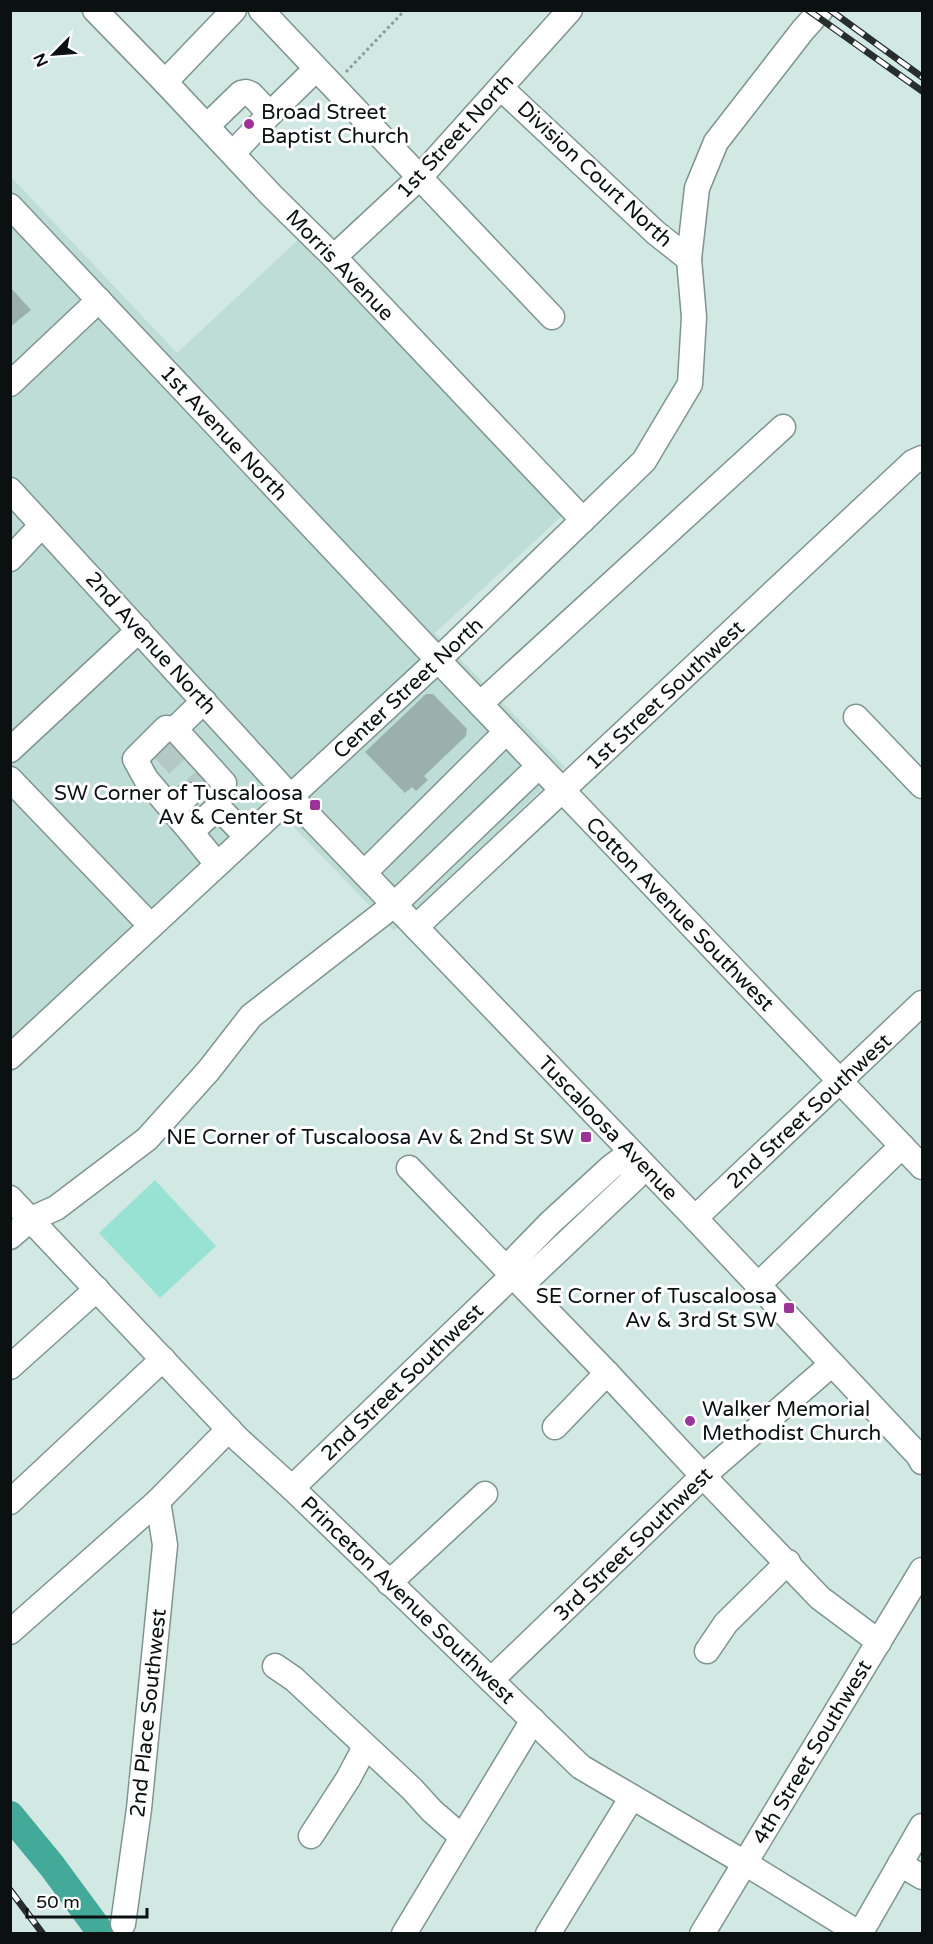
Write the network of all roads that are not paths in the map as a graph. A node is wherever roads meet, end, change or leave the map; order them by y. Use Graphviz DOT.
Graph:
graph roads {
  1 [pos="95,10"];
  2 [pos="234,10"];
  3 [pos="261,10"];
  4 [pos="570,10"];
  5 [pos="821,10"];
  6 [pos="324,77"];
  7 [pos="165,82"];
  8 [pos="501,88"];
  9 [pos="270,114"];
  10 [pos="207,126"];
  11 [pos="233,153"];
  12 [pos="420,177"];
  13 [pos="10,206"];
  14 [pos="334,257"];
  15 [pos="689,259"];
  16 [pos="99,300"];
  17 [pos="552,317"];
  18 [pos="10,384"];
  19 [pos="783,427"];
  20 [pos="918,460"];
  21 [pos="10,490"];
  22 [pos="583,520"];
  23 [pos="42,525"];
  24 [pos="10,559"];
  25 [pos="139,630"];
  26 [pos="438,660"];
  27 [pos="204,701"];
  28 [pos="480,704"];
  29 [pos="856,717"];
  30 [pos="507,732"];
  31 [pos="181,739"];
  32 [pos="242,743"];
  33 [pos="10,750"];
  34 [pos="539,766"];
  35 [pos="212,773"];
  36 [pos="10,779"];
  37 [pos="922,786"];
  38 [pos="562,791"];
  39 [pos="290,796"];
  40 [pos="218,807"];
  41 [pos="191,832"];
  42 [pos="247,837"];
  43 [pos="217,864"];
  44 [pos="364,873"];
  45 [pos="395,904"];
  46 [pos="151,926"];
  47 [pos="416,927"];
  48 [pos="922,1003"];
  49 [pos="10,1057"];
  50 [pos="840,1082"];
  51 [pos="902,1146"];
  52 [pos="635,1158"];
  53 [pos="922,1167"];
  54 [pos="409,1168"];
  55 [pos="10,1198"];
  56 [pos="695,1218"];
  57 [pos="31,1219"];
  58 [pos="10,1237"];
  59 [pos="512,1276"];
  60 [pos="758,1285"];
  61 [pos="97,1289"];
  62 [pos="162,1359"];
  63 [pos="832,1364"];
  64 [pos="10,1367"];
  65 [pos="607,1373"];
  66 [pos="555,1427"];
  67 [pos="230,1429"];
  68 [pos="919,1452"];
  69 [pos="703,1476"];
  70 [pos="292,1488"];
  71 [pos="485,1494"];
  72 [pos="158,1501"];
  73 [pos="10,1502"];
  74 [pos="788,1562"];
  75 [pos="922,1570"];
  76 [pos="389,1583"];
  77 [pos="10,1632"];
  78 [pos="879,1642"];
  79 [pos="707,1651"];
  80 [pos="275,1666"];
  81 [pos="491,1680"];
  82 [pos="532,1720"];
  83 [pos="365,1747"];
  84 [pos="632,1797"];
  85 [pos="922,1826"];
  86 [pos="311,1836"];
  87 [pos="462,1837"];
  88 [pos="745,1863"];
  89 [pos="900,1864"];
  90 [pos="922,1877"];
  91 [pos="123,1924"];
  92 [pos="404,1934"];
  93 [pos="548,1934"];
  94 [pos="702,1934"];
  95 [pos="860,1934"];
  1 -- 7 [label="street, Morris Avenue"];
  2 -- 7 [label="street"];
  3 -- 6 [label="street"];
  4 -- 8 [label="street, 1st Street North"];
  5 -- 15 [label="street, Center Street North"];
  6 -- 9 [label="street"];
  6 -- 12 [label="street"];
  7 -- 10 [label="street, Morris Avenue"];
  8 -- 12 [label="street, 1st Street North"];
  8 -- 15 [label="street, Division Court North"];
  9 -- 10 [label="street"];
  9 -- 11 [label="street"];
  10 -- 11 [label="street, Morris Avenue"];
  11 -- 14 [label="street, Morris Avenue"];
  12 -- 14 [label="street, 1st Street North"];
  12 -- 17 [label="street"];
  13 -- 16 [label="street, 1st Avenue North"];
  14 -- 22 [label="street, Morris Avenue"];
  15 -- 22 [label="street, Center Street North"];
  16 -- 18 [label="street"];
  16 -- 26 [label="street, 1st Avenue North"];
  19 -- 28 [label="street"];
  20 -- 38 [label="street, 1st Street Southwest"];
  21 -- 23 [label="street, 2nd Avenue North"];
  22 -- 26 [label="street, Center Street North"];
  23 -- 24 [label="street"];
  23 -- 25 [label="street, 2nd Avenue North"];
  25 -- 27 [label="street, 2nd Avenue North"];
  25 -- 33 [label="street"];
  26 -- 28 [label="street, Cotton Avenue Southwest"];
  26 -- 39 [label="street, Center Street North"];
  27 -- 31 [label="street"];
  27 -- 32 [label="street, 2nd Avenue North"];
  28 -- 30 [label="street, Cotton Avenue Southwest"];
  29 -- 37 [label="street"];
  30 -- 34 [label="street, Cotton Avenue Southwest"];
  30 -- 44 [label="street"];
  31 -- 35 [label="street"];
  31 -- 41 [label="street"];
  32 -- 35 [label="street"];
  32 -- 39 [label="street, 2nd Avenue North"];
  34 -- 38 [label="street, Cotton Avenue Southwest"];
  34 -- 45 [label="street"];
  35 -- 40 [label="street"];
  36 -- 46 [label="street"];
  38 -- 47 [label="street, 1st Street Southwest"];
  38 -- 50 [label="street, Cotton Avenue Southwest"];
  39 -- 42 [label="street, Center Street North"];
  39 -- 44 [label="street, Tuscaloosa Avenue"];
  40 -- 41 [label="street"];
  40 -- 42 [label="street"];
  41 -- 43 [label="street"];
  42 -- 43 [label="street, Center Street North"];
  43 -- 46 [label="street, Center Street North"];
  44 -- 45 [label="street, Tuscaloosa Avenue"];
  45 -- 47 [label="street, Tuscaloosa Avenue"];
  45 -- 57 [label="street"];
  46 -- 49 [label="street, Center Street North"];
  47 -- 52 [label="street, Tuscaloosa Avenue"];
  48 -- 50 [label="street, 2nd Street Southwest"];
  50 -- 51 [label="street, Cotton Avenue Southwest"];
  50 -- 56 [label="street, 2nd Street Southwest"];
  51 -- 53 [label="street, Cotton Avenue Southwest"];
  51 -- 60 [label="street"];
  52 -- 56 [label="street, Tuscaloosa Avenue"];
  52 -- 59 [label="street"];
  54 -- 59 [label="street"];
  55 -- 57 [label="street, Princeton Avenue Southwest"];
  56 -- 60 [label="street, Tuscaloosa Avenue"];
  57 -- 58 [label="street"];
  57 -- 61 [label="street, Princeton Avenue Southwest"];
  59 -- 65 [label="street"];
  59 -- 70 [label="street, 2nd Street Southwest"];
  60 -- 63 [label="street, Tuscaloosa Avenue"];
  61 -- 62 [label="street, Princeton Avenue Southwest"];
  61 -- 64 [label="street"];
  62 -- 67 [label="street, Princeton Avenue Southwest"];
  62 -- 73 [label="street"];
  63 -- 68 [label="street, Tuscaloosa Avenue"];
  63 -- 69 [label="street, 3rd Street Southwest"];
  65 -- 66 [label="street"];
  65 -- 69 [label="street"];
  67 -- 70 [label="street, Princeton Avenue Southwest"];
  67 -- 72 [label="street"];
  69 -- 74 [label="street"];
  69 -- 81 [label="street, 3rd Street Southwest"];
  70 -- 76 [label="street, Princeton Avenue Southwest"];
  71 -- 76 [label="street"];
  72 -- 77 [label="street"];
  72 -- 91 [label="street, 2nd Place Southwest"];
  74 -- 78 [label="street"];
  74 -- 79 [label="street"];
  75 -- 78 [label="street, 4th Street Southwest"];
  76 -- 81 [label="street, Princeton Avenue Southwest"];
  78 -- 88 [label="street, 4th Street Southwest"];
  80 -- 83 [label="street"];
  81 -- 82 [label="street, Princeton Avenue Southwest"];
  82 -- 84 [label="street, Princeton Avenue Southwest"];
  82 -- 87 [label="street"];
  83 -- 86 [label="street"];
  83 -- 87 [label="street"];
  84 -- 88 [label="street, Princeton Avenue Southwest"];
  84 -- 93 [label="street"];
  85 -- 89 [label="street"];
  87 -- 92 [label="street"];
  88 -- 94 [label="street, 4th Street Southwest"];
  88 -- 95 [label="street, Princeton Avenue Southwest"];
  89 -- 90 [label="street"];
  89 -- 95 [label="street"];
}
